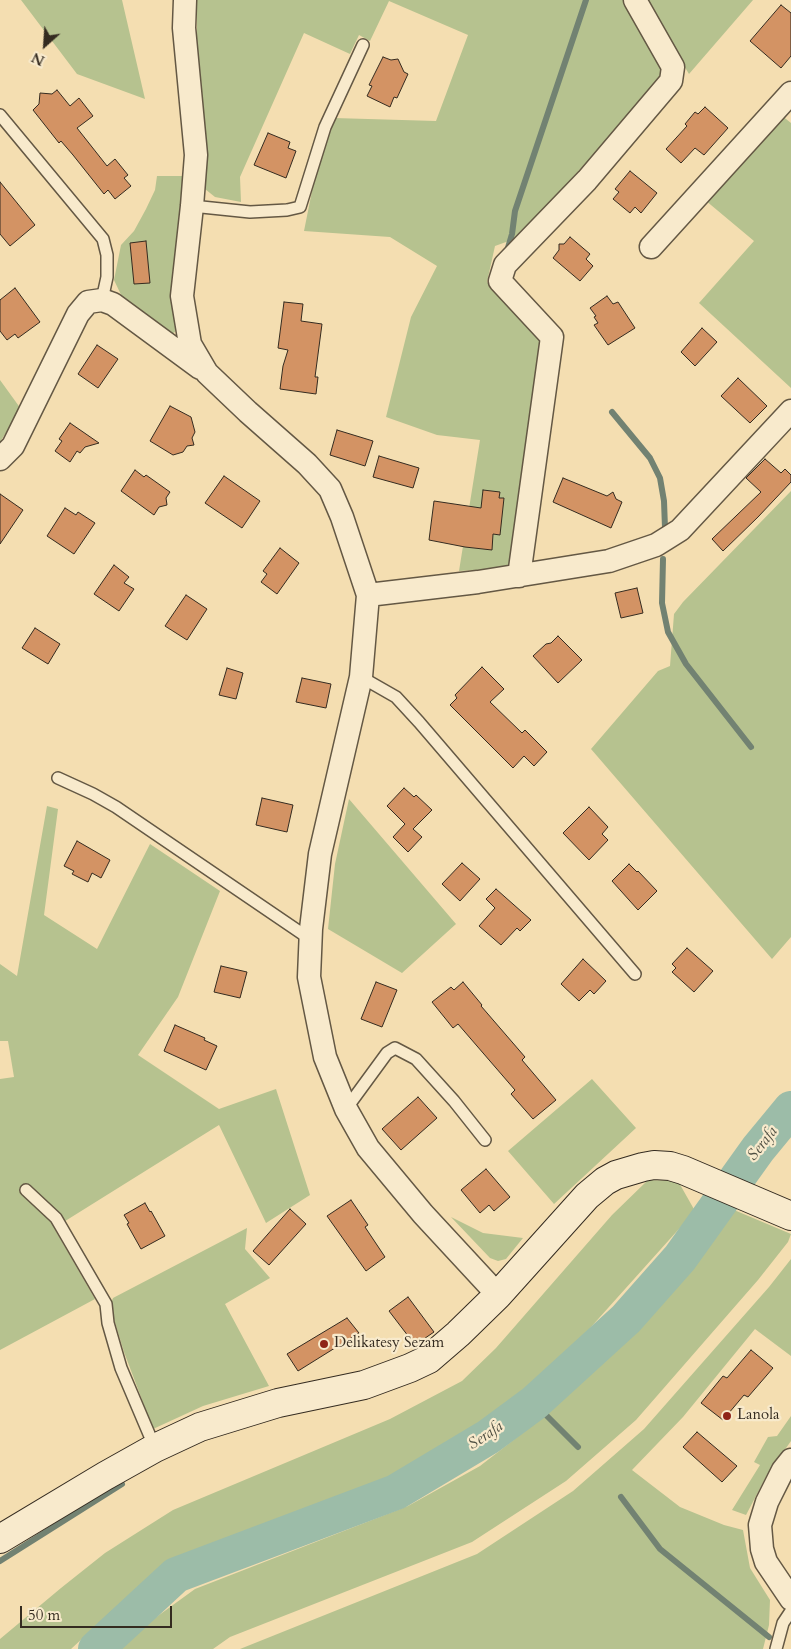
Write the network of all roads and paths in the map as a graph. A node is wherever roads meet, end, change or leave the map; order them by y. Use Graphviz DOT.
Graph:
graph roads {
  1 [pos="185,0"];
  2 [pos="635,0"];
  3 [pos="363,45"];
  4 [pos="791,93"];
  5 [pos="0,115"];
  6 [pos="192,206"];
  7 [pos="651,248"];
  8 [pos="102,300"];
  9 [pos="207,373"];
  10 [pos="791,411"];
  11 [pos="0,459"];
  12 [pos="519,576"];
  13 [pos="368,595"];
  14 [pos="361,677"];
  15 [pos="58,778"];
  16 [pos="310,939"];
  17 [pos="635,974"];
  18 [pos="346,1109"];
  19 [pos="485,1140"];
  20 [pos="26,1190"];
  21 [pos="791,1216"];
  22 [pos="498,1295"];
  23 [pos="155,1448"];
  24 [pos="791,1460"];
  25 [pos="0,1539"];
  26 [pos="791,1599"];
  27 [pos="791,1612"];
  28 [pos="776,1649"];
  1 -- 6 [label="street"];
  2 -- 12 [label="street"];
  3 -- 6 [label="lane"];
  4 -- 7 [label="street"];
  5 -- 8 [label="lane"];
  6 -- 9 [label="street"];
  8 -- 9 [label="street"];
  8 -- 11 [label="street"];
  9 -- 13 [label="street"];
  10 -- 12 [label="street"];
  12 -- 13 [label="street"];
  13 -- 14 [label="street"];
  14 -- 16 [label="street"];
  14 -- 17 [label="lane"];
  15 -- 16 [label="lane"];
  16 -- 18 [label="street"];
  18 -- 19 [label="lane"];
  18 -- 22 [label="street"];
  20 -- 23 [label="lane"];
  21 -- 22 [label="street"];
  22 -- 23 [label="street"];
  23 -- 25 [label="street"];
  24 -- 26 [label="street"];
  27 -- 28 [label="lane"];
}
